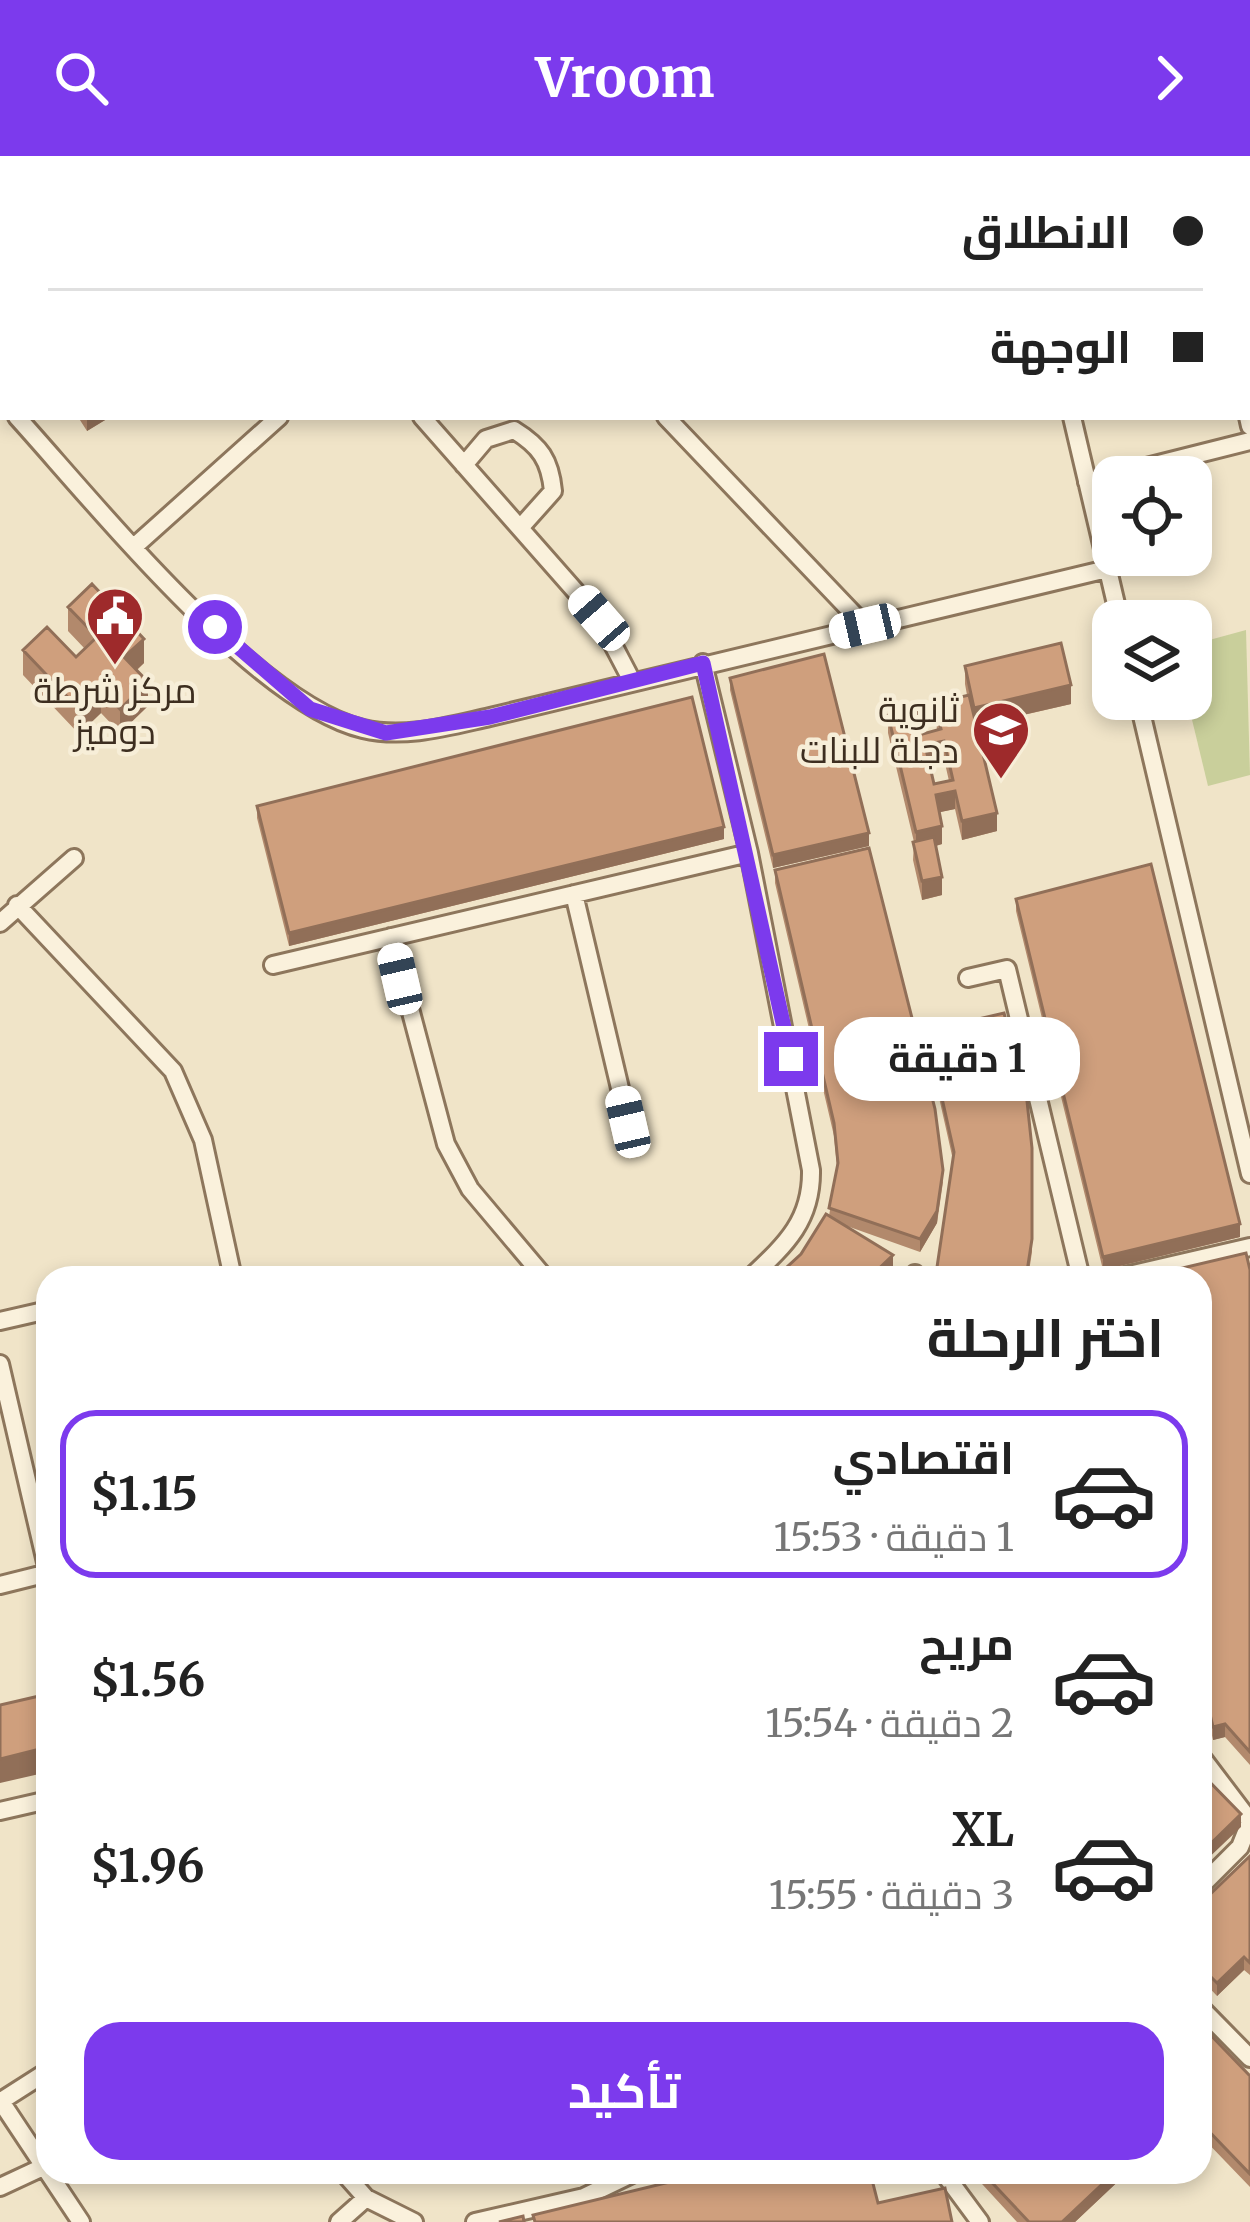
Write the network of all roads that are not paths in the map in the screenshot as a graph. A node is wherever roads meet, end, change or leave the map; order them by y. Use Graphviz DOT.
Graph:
graph roads {
  1 [pos="20,420"];
  2 [pos="275,420"];
  3 [pos="425,420"];
  4 [pos="674,420"];
  5 [pos="1073,420"];
  6 [pos="1250,441"];
  7 [pos="464,465"];
  8 [pos="1087,482"];
  9 [pos="1092,504"];
  10 [pos="520,528"];
  11 [pos="135,546"];
  12 [pos="1092,573"];
  13 [pos="865,626"];
  14 [pos="703,663"];
  15 [pos="632,681"];
  16 [pos="1143,720"];
  17 [pos="749,853"];
  18 [pos="74,858"];
  19 [pos="574,894"];
  20 [pos="17,904"];
  21 [pos="0,923"];
  22 [pos="391,937"];
  23 [pos="273,964"];
  24 [pos="968,978"];
  25 [pos="628,1122"];
  26 [pos="1250,1174"];
  27 [pos="1250,1247"];
  28 [pos="230,1266"];
  29 [pos="535,1266"];
  30 [pos="763,1266"];
  31 [pos="1078,1266"];
  32 [pos="1168,1266"];
  33 [pos="36,1313"];
  34 [pos="0,1321"];
  35 [pos="0,1364"];
  36 [pos="36,1520"];
  37 [pos="36,1575"];
  38 [pos="0,1585"];
  39 [pos="1212,1771"];
  40 [pos="36,1803"];
  41 [pos="0,1811"];
  42 [pos="1250,1821"];
  43 [pos="1212,1875"];
  44 [pos="1212,2019"];
  45 [pos="1250,2058"];
  46 [pos="36,2078"];
  47 [pos="0,2100"];
  48 [pos="36,2156"];
  49 [pos="36,2170"];
  50 [pos="54,2184"];
  51 [pos="354,2184"];
  52 [pos="611,2184"];
  53 [pos="952,2184"];
  54 [pos="0,2187"];
  55 [pos="366,2198"];
  56 [pos="80,2222"];
  57 [pos="339,2222"];
  58 [pos="414,2222"];
  59 [pos="475,2222"];
  60 [pos="980,2222"];
  1 -- 11 [label="street"];
  2 -- 11 [label="street"];
  3 -- 7 [label="street"];
  4 -- 13 [label="street"];
  5 -- 8 [label="street"];
  6 -- 8 [label="street"];
  7 -- 10 [label="street"];
  7 -- 10 [label="street"];
  8 -- 9 [label="street"];
  10 -- 15 [label="street"];
  11 -- 15 [label="street"];
  12 -- 13 [label="street"];
  13 -- 14 [label="street"];
  14 -- 15 [label="street"];
  14 -- 17 [label="street"];
  16 -- 26 [label="street"];
  17 -- 19 [label="street"];
  17 -- 30 [label="street"];
  18 -- 20 [label="street"];
  19 -- 22 [label="street"];
  19 -- 25 [label="street"];
  20 -- 21 [label="street"];
  20 -- 28 [label="street"];
  22 -- 23 [label="street"];
  22 -- 29 [label="street"];
  24 -- 31 [label="street"];
  27 -- 32 [label="street"];
  33 -- 34 [label="street"];
  35 -- 36 [label="street"];
  37 -- 38 [label="street"];
  39 -- 42 [label="street"];
  40 -- 41 [label="street"];
  42 -- 43 [label="street"];
  44 -- 45 [label="street"];
  46 -- 47 [label="street"];
  47 -- 48 [label="street"];
  49 -- 54 [label="street"];
  50 -- 56 [label="street"];
  51 -- 55 [label="street"];
  52 -- 59 [label="street"];
  53 -- 60 [label="street"];
  55 -- 57 [label="street"];
  55 -- 58 [label="street"];
}
